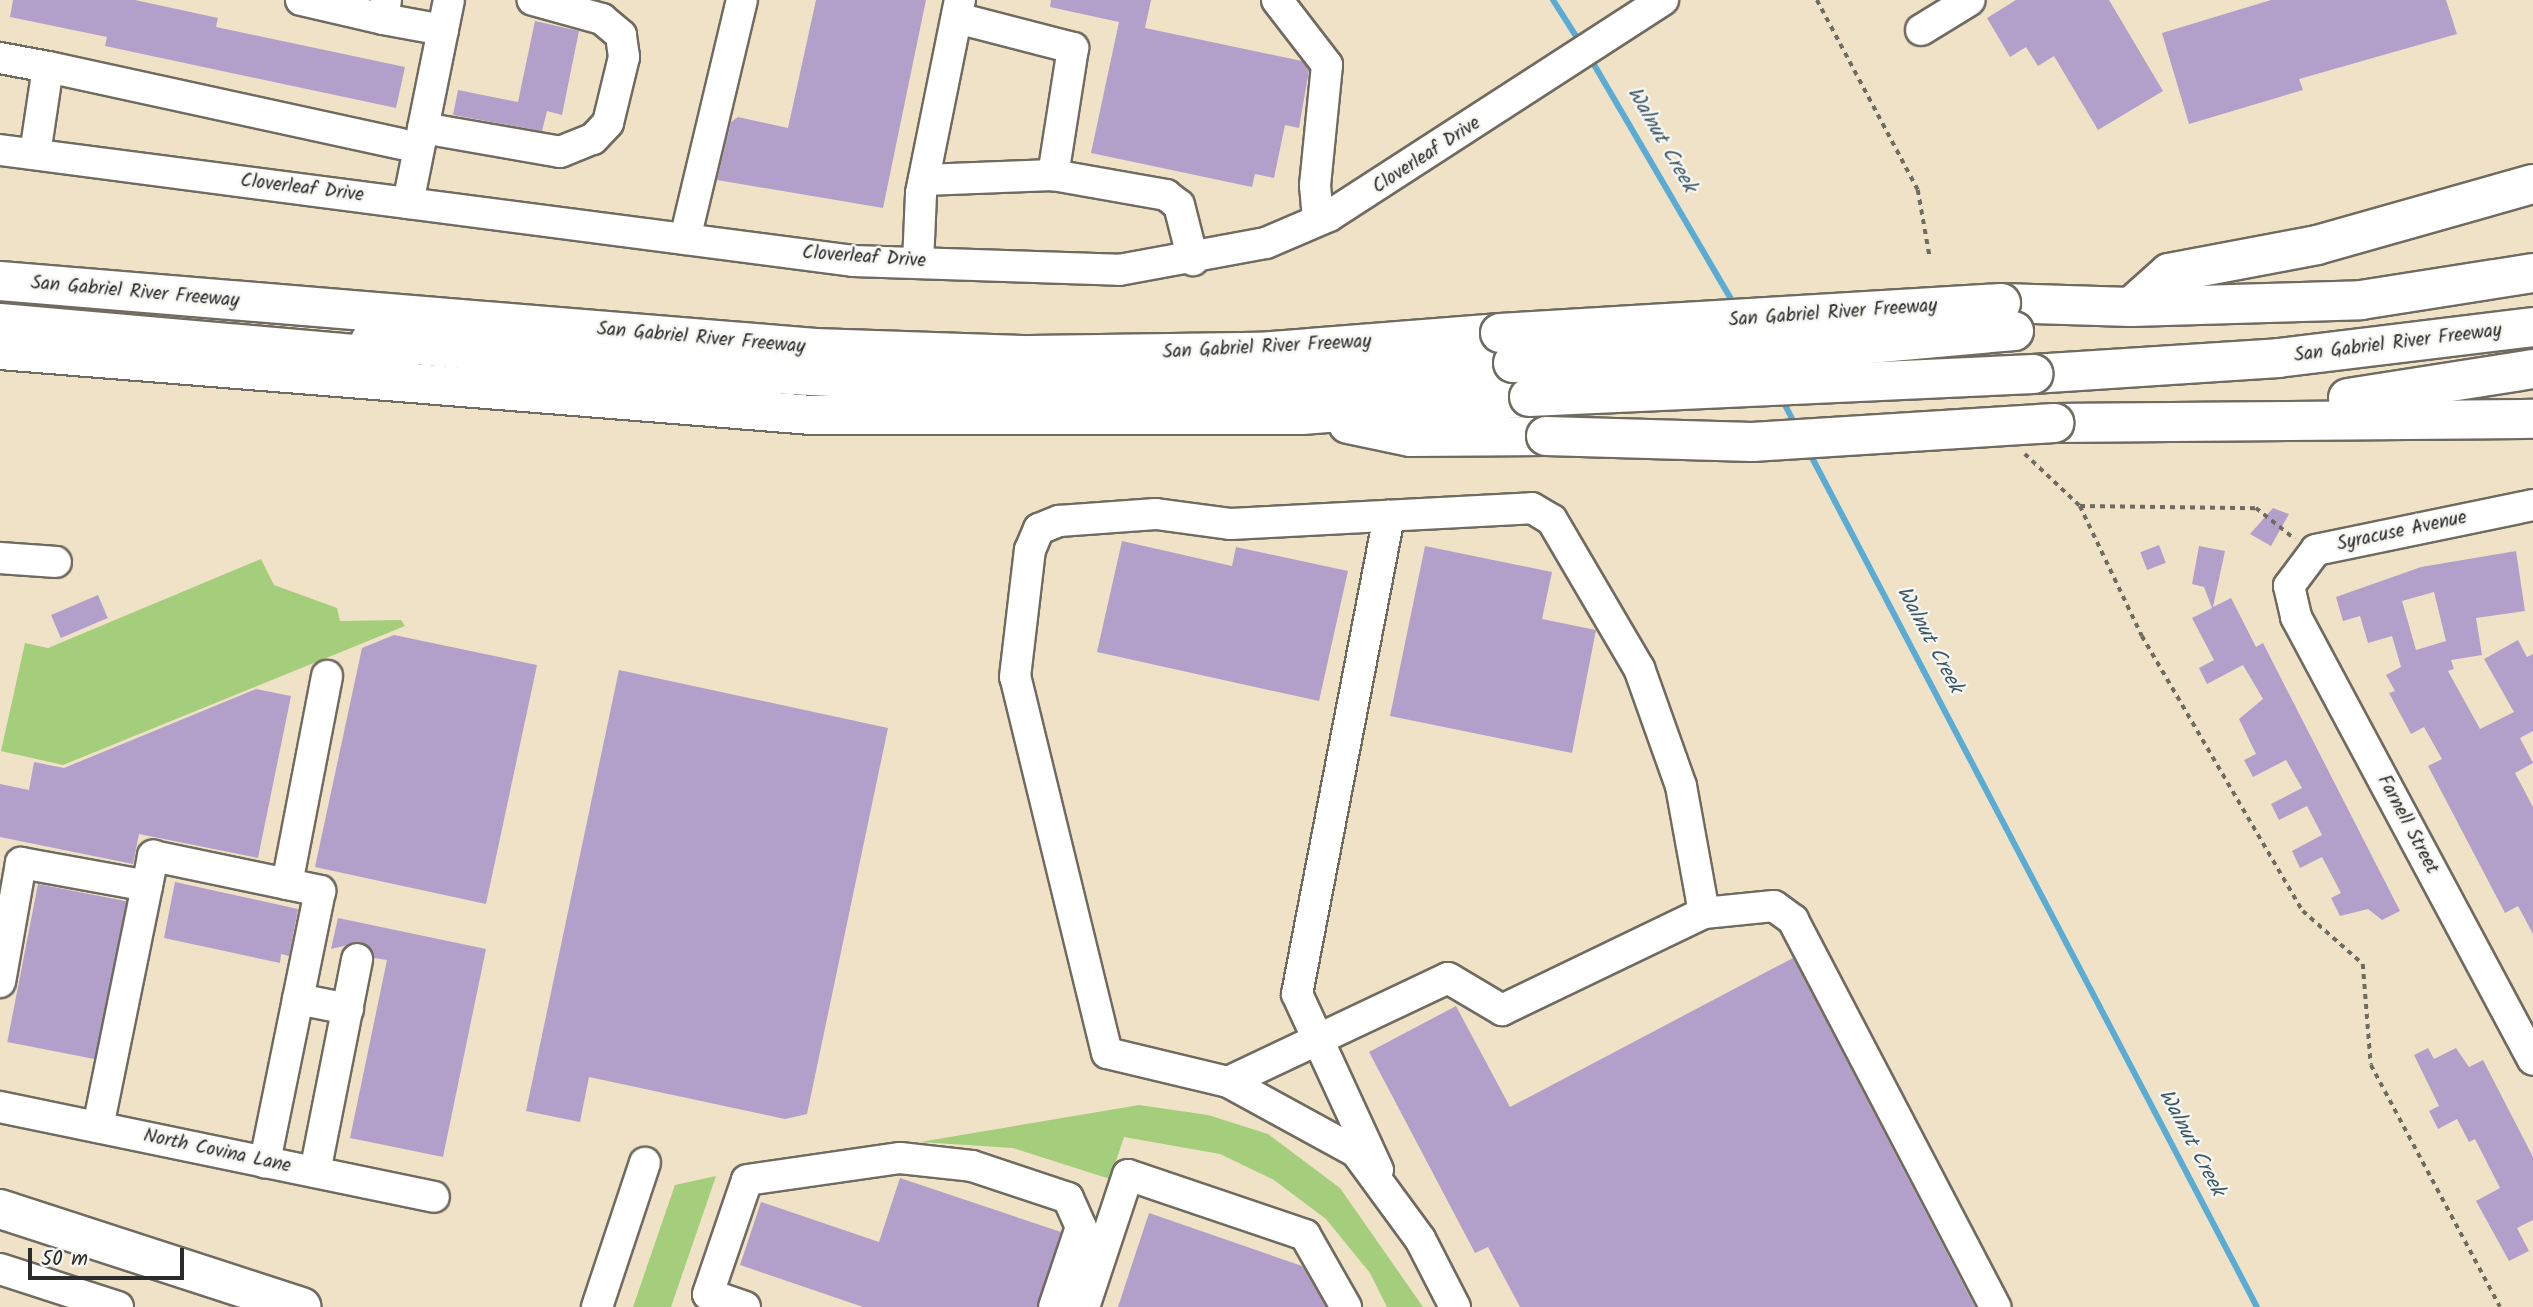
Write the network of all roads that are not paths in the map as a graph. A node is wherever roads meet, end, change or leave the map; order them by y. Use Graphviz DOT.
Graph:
graph roads {
  1 [pos="301,0"];
  2 [pos="449,0"];
  3 [pos="533,0"];
  4 [pos="741,0"];
  5 [pos="1277,0"];
  6 [pos="1663,0"];
  7 [pos="1970,0"];
  8 [pos="385,9"];
  9 [pos="959,9"];
  10 [pos="443,30"];
  11 [pos="1921,30"];
  12 [pos="0,58"];
  13 [pos="48,68"];
  14 [pos="412,136"];
  15 [pos="0,150"];
  16 [pos="34,154"];
  17 [pos="2533,163"];
  18 [pos="1052,175"];
  19 [pos="924,180"];
  20 [pos="2533,184"];
  21 [pos="408,203"];
  22 [pos="1318,220"];
  23 [pos="685,239"];
  24 [pos="2317,245"];
  25 [pos="1194,260"];
  26 [pos="918,263"];
  27 [pos="2533,273"];
  28 [pos="0,281"];
  29 [pos="0,306"];
  30 [pos="2131,307"];
  31 [pos="0,323"];
  32 [pos="2533,327"];
  33 [pos="0,350"];
  34 [pos="2533,369"];
  35 [pos="254,373"];
  36 [pos="1515,373"];
  37 [pos="0,375"];
  38 [pos="1302,415"];
  39 [pos="2533,419"];
  40 [pos="2183,422"];
  41 [pos="2533,505"];
  42 [pos="1389,516"];
  43 [pos="0,558"];
  44 [pos="56,562"];
  45 [pos="2289,586"];
  46 [pos="327,676"];
  47 [pos="287,884"];
  48 [pos="147,886"];
  49 [pos="1704,913"];
  50 [pos="357,959"];
  51 [pos="0,982"];
  52 [pos="298,999"];
  53 [pos="348,1009"];
  54 [pos="1316,1038"];
  55 [pos="2533,1060"];
  56 [pos="1228,1082"];
  57 [pos="0,1107"];
  58 [pos="98,1127"];
  59 [pos="265,1162"];
  60 [pos="645,1163"];
  61 [pos="315,1172"];
  62 [pos="1383,1183"];
  63 [pos="434,1198"];
  64 [pos="0,1209"];
  65 [pos="0,1269"];
  66 [pos="118,1307"];
  67 [pos="302,1307"];
  68 [pos="597,1307"];
  69 [pos="745,1307"];
  70 [pos="1054,1307"];
  71 [pos="1084,1307"];
  72 [pos="1346,1307"];
  73 [pos="1455,1307"];
  74 [pos="1994,1307"];
  1 -- 8 [label="street"];
  2 -- 10 [label="street"];
  3 -- 14 [label="street"];
  4 -- 23 [label="street"];
  5 -- 22 [label="street"];
  6 -- 22 [label="street, Cloverleaf Drive"];
  7 -- 11 [label="street"];
  8 -- 10 [label="street"];
  9 -- 18 [label="street"];
  9 -- 19 [label="street"];
  10 -- 14 [label="street"];
  12 -- 13 [label="street"];
  13 -- 14 [label="street"];
  13 -- 16 [label="street"];
  14 -- 21 [label="street"];
  15 -- 16 [label="street, Cloverleaf Drive"];
  16 -- 21 [label="street, Cloverleaf Drive"];
  17 -- 24 [label="main road"];
  18 -- 19 [label="street"];
  18 -- 25 [label="street"];
  19 -- 26 [label="street"];
  20 -- 24 [label="main road"];
  21 -- 23 [label="street, Cloverleaf Drive"];
  22 -- 25 [label="street, Cloverleaf Drive"];
  23 -- 26 [label="street, Cloverleaf Drive"];
  24 -- 30 [label="main road"];
  25 -- 26 [label="street, Cloverleaf Drive"];
  27 -- 30 [label="main road, San Gabriel River Freeway"];
  28 -- 36 [label="main road, San Gabriel River Freeway"];
  29 -- 36 [label="main road"];
  30 -- 36 [label="main road, San Gabriel River Freeway, bridge"];
  31 -- 36 [label="main road"];
  32 -- 36 [label="main road, San Gabriel River Freeway, bridge"];
  33 -- 35 [label="main road, San Gabriel River Freeway"];
  34 -- 40 [label="main road"];
  35 -- 37 [label="main road"];
  35 -- 38 [label="main road, San Gabriel River Freeway"];
  36 -- 38 [label="main road, San Gabriel River Freeway"];
  38 -- 40 [label="main road, bridge"];
  39 -- 40 [label="main road"];
  41 -- 45 [label="street, Syracuse Avenue"];
  42 -- 49 [label="street"];
  42 -- 54 [label="street"];
  42 -- 56 [label="street"];
  43 -- 44 [label="street"];
  45 -- 55 [label="street, Farnell Street"];
  46 -- 47 [label="street"];
  47 -- 48 [label="street"];
  47 -- 52 [label="street"];
  48 -- 51 [label="street"];
  48 -- 58 [label="street"];
  49 -- 54 [label="street"];
  49 -- 74 [label="street"];
  50 -- 53 [label="street"];
  52 -- 53 [label="street"];
  52 -- 59 [label="street"];
  53 -- 61 [label="street"];
  54 -- 56 [label="street"];
  54 -- 62 [label="street"];
  56 -- 62 [label="street"];
  57 -- 58 [label="street, North Covina Lane"];
  58 -- 59 [label="street, North Covina Lane"];
  59 -- 61 [label="street, North Covina Lane"];
  60 -- 68 [label="street"];
  61 -- 63 [label="street, North Covina Lane"];
  62 -- 73 [label="street"];
  64 -- 67 [label="main road"];
  65 -- 66 [label="street"];
  69 -- 70 [label="street"];
  71 -- 72 [label="street"];
}
